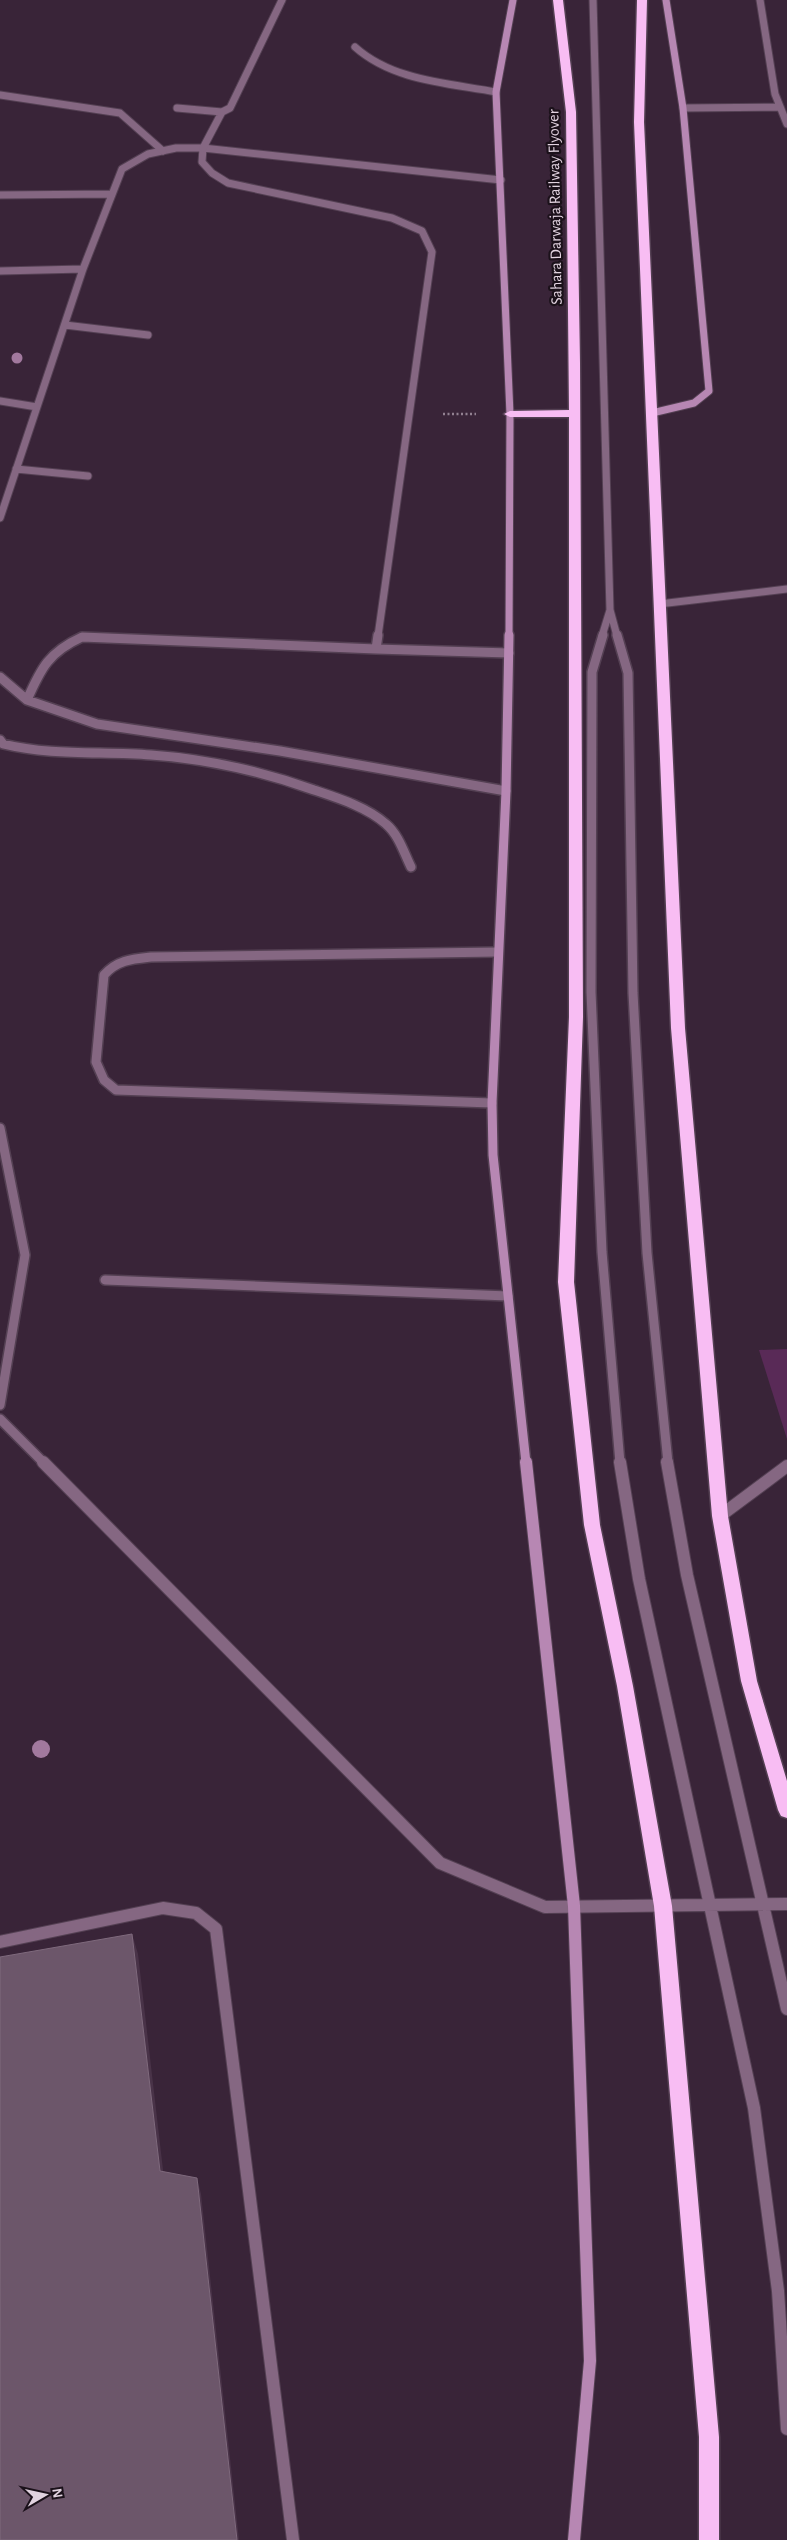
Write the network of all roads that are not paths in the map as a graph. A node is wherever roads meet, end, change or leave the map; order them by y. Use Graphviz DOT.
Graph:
graph roads {
  1 [pos="282,0"];
  2 [pos="513,0"];
  3 [pos="558,0"];
  4 [pos="593,0"];
  5 [pos="642,0"];
  6 [pos="666,0"];
  7 [pos="760,0"];
  8 [pos="355,47"];
  9 [pos="496,92"];
  10 [pos="0,96"];
  11 [pos="779,107"];
  12 [pos="177,108"];
  13 [pos="683,108"];
  14 [pos="222,112"];
  15 [pos="787,124"];
  16 [pos="203,148"];
  17 [pos="163,151"];
  18 [pos="501,180"];
  19 [pos="112,194"];
  20 [pos="0,195"];
  21 [pos="84,269"];
  22 [pos="0,271"];
  23 [pos="65,325"];
  24 [pos="148,335"];
  25 [pos="0,401"];
  26 [pos="37,407"];
  27 [pos="575,413"];
  28 [pos="652,413"];
  29 [pos="510,414"];
  30 [pos="16,470"];
  31 [pos="88,476"];
  32 [pos="0,518"];
  33 [pos="787,589"];
  34 [pos="659,604"];
  35 [pos="610,610"];
  36 [pos="376,649"];
  37 [pos="509,653"];
  38 [pos="0,676"];
  39 [pos="26,700"];
  40 [pos="0,740"];
  41 [pos="506,791"];
  42 [pos="411,867"];
  43 [pos="498,952"];
  44 [pos="492,1103"];
  45 [pos="0,1128"];
  46 [pos="104,1280"];
  47 [pos="508,1296"];
  48 [pos="0,1405"];
  49 [pos="0,1419"];
  50 [pos="787,1466"];
  51 [pos="720,1516"];
  52 [pos="787,1810"];
  53 [pos="763,1904"];
  54 [pos="787,1904"];
  55 [pos="574,1906"];
  56 [pos="664,1906"];
  57 [pos="711,1906"];
  58 [pos="0,1942"];
  59 [pos="787,2009"];
  60 [pos="787,2429"];
  61 [pos="292,2540"];
  62 [pos="574,2540"];
  63 [pos="709,2540"];
  1 -- 14 [label="street"];
  2 -- 9 [label="street"];
  3 -- 27 [label="highway, Sahara Darwaja Railway Flyover"];
  4 -- 35 [label="street"];
  5 -- 28 [label="highway"];
  6 -- 13 [label="street"];
  7 -- 11 [label="street"];
  8 -- 9 [label="street"];
  9 -- 18 [label="street"];
  10 -- 17 [label="street"];
  11 -- 13 [label="street"];
  11 -- 15 [label="street"];
  12 -- 14 [label="street"];
  13 -- 28 [label="street"];
  14 -- 16 [label="street"];
  16 -- 17 [label="street"];
  16 -- 18 [label="street"];
  16 -- 36 [label="street"];
  17 -- 19 [label="street"];
  18 -- 29 [label="street"];
  19 -- 20 [label="street"];
  19 -- 21 [label="street"];
  21 -- 22 [label="street"];
  21 -- 23 [label="street"];
  23 -- 24 [label="street"];
  23 -- 26 [label="street"];
  25 -- 26 [label="street"];
  26 -- 30 [label="street"];
  27 -- 29 [label="highway"];
  27 -- 56 [label="highway, Sahara Darwaja Railway Flyover"];
  28 -- 34 [label="highway"];
  29 -- 37 [label="street"];
  30 -- 31 [label="street"];
  30 -- 32 [label="street"];
  33 -- 34 [label="street"];
  34 -- 51 [label="highway"];
  35 -- 53 [label="street"];
  35 -- 57 [label="street"];
  36 -- 37 [label="street"];
  36 -- 39 [label="street"];
  37 -- 41 [label="street"];
  38 -- 39 [label="street"];
  39 -- 41 [label="street"];
  40 -- 42 [label="street"];
  41 -- 43 [label="street"];
  43 -- 44 [label="street"];
  43 -- 44 [label="street"];
  44 -- 47 [label="street"];
  45 -- 48 [label="street"];
  46 -- 47 [label="street"];
  47 -- 55 [label="street"];
  49 -- 55 [label="street"];
  50 -- 51 [label="street"];
  51 -- 52 [label="highway"];
  53 -- 54 [label="street"];
  53 -- 57 [label="street"];
  53 -- 59 [label="street"];
  55 -- 56 [label="street"];
  55 -- 62 [label="street"];
  56 -- 57 [label="street"];
  56 -- 63 [label="highway, Sahara Darwaja Railway Flyover"];
  57 -- 60 [label="street"];
  58 -- 61 [label="street"];
}
